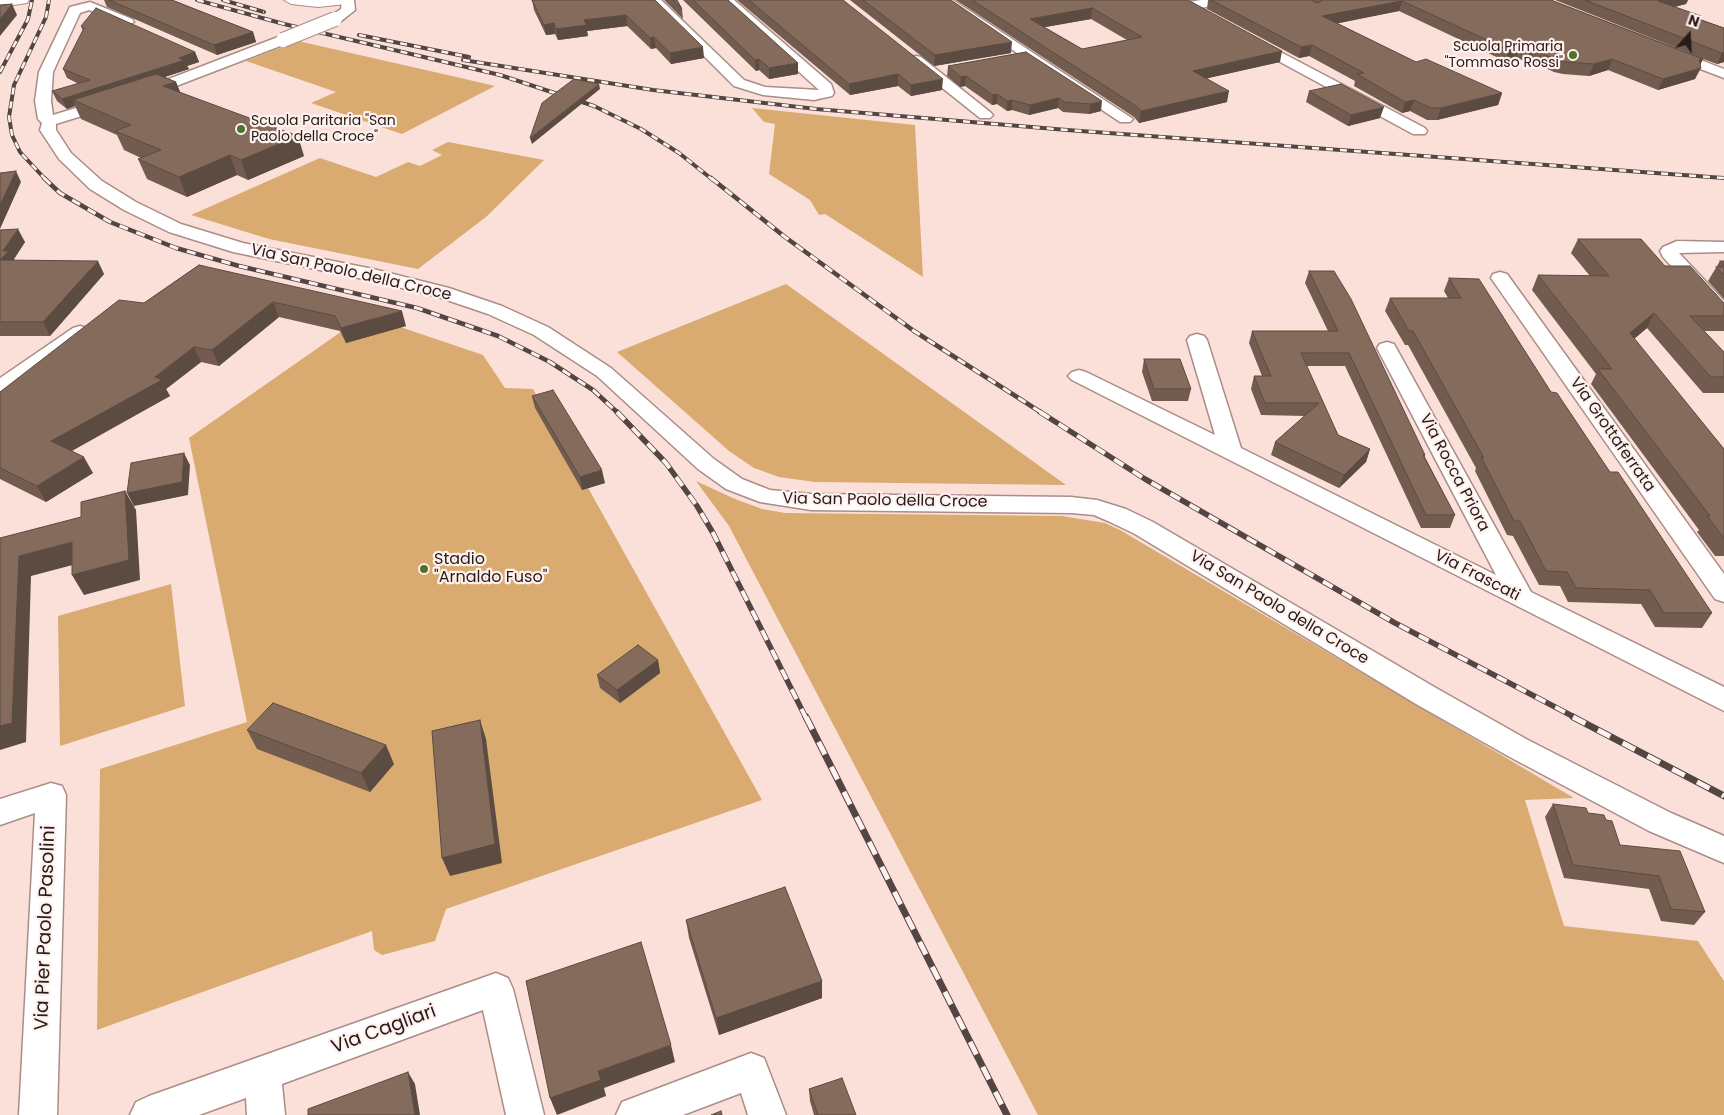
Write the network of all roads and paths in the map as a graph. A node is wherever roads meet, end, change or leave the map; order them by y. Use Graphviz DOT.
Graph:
graph roads {
  1 [pos="22,0"];
  2 [pos="291,0"];
  3 [pos="347,0"];
  4 [pos="654,0"];
  5 [pos="726,0"];
  6 [pos="944,0"];
  7 [pos="1224,0"];
  8 [pos="1,3"];
  9 [pos="85,3"];
  10 [pos="1182,3"];
  11 [pos="1209,17"];
  12 [pos="136,27"];
  13 [pos="1241,34"];
  14 [pos="1660,49"];
  15 [pos="908,55"];
  16 [pos="1026,56"];
  17 [pos="205,58"];
  18 [pos="1008,60"];
  19 [pos="220,64"];
  20 [pos="950,70"];
  21 [pos="932,73"];
  22 [pos="1724,74"];
  23 [pos="985,115"];
  24 [pos="1125,119"];
  25 [pos="51,121"];
  26 [pos="1419,131"];
  27 [pos="1721,247"];
  28 [pos="1500,278"];
  29 [pos="1724,314"];
  30 [pos="97,319"];
  31 [pos="1198,340"];
  32 [pos="1387,348"];
  33 [pos="1079,376"];
  34 [pos="0,388"];
  35 [pos="1231,452"];
  36 [pos="1724,593"];
  37 [pos="1522,598"];
  38 [pos="1724,700"];
  39 [pos="0,812"];
  40 [pos="1724,850"];
  41 [pos="263,1074"];
  42 [pos="38,1115"];
  43 [pos="149,1115"];
  44 [pos="266,1115"];
  45 [pos="525,1115"];
  46 [pos="635,1115"];
  47 [pos="767,1115"];
  1 -- 8 [label="street"];
  2 -- 3 [label="street"];
  3 -- 19 [label="street, bridge"];
  4 -- 5 [label="street"];
  6 -- 16 [label="street"];
  7 -- 10 [label="street"];
  9 -- 12 [label="street"];
  9 -- 25 [label="street, Via San Paolo della Croce"];
  10 -- 11 [label="street"];
  13 -- 26 [label="street"];
  14 -- 22 [label="street"];
  15 -- 21 [label="street"];
  16 -- 18 [label="street"];
  16 -- 24 [label="street"];
  17 -- 19 [label="street"];
  19 -- 25 [label="street"];
  20 -- 21 [label="street"];
  21 -- 23 [label="street"];
  25 -- 40 [label="street, Via San Paolo della Croce"];
  27 -- 29 [label="street"];
  28 -- 36 [label="street, Via Grottaferrata"];
  30 -- 34 [label="street"];
  31 -- 35 [label="street"];
  32 -- 37 [label="street, Via Rocca Priora"];
  33 -- 35 [label="street, Via Frascati"];
  35 -- 37 [label="street, Via Frascati"];
  37 -- 38 [label="street, Via Frascati"];
  39 -- 42 [label="street, Via Pier Paolo Pasolini"];
  41 -- 43 [label="street, Via Cagliari"];
  41 -- 44 [label="street"];
  41 -- 45 [label="street, Via Cagliari"];
  46 -- 47 [label="street"];
}
